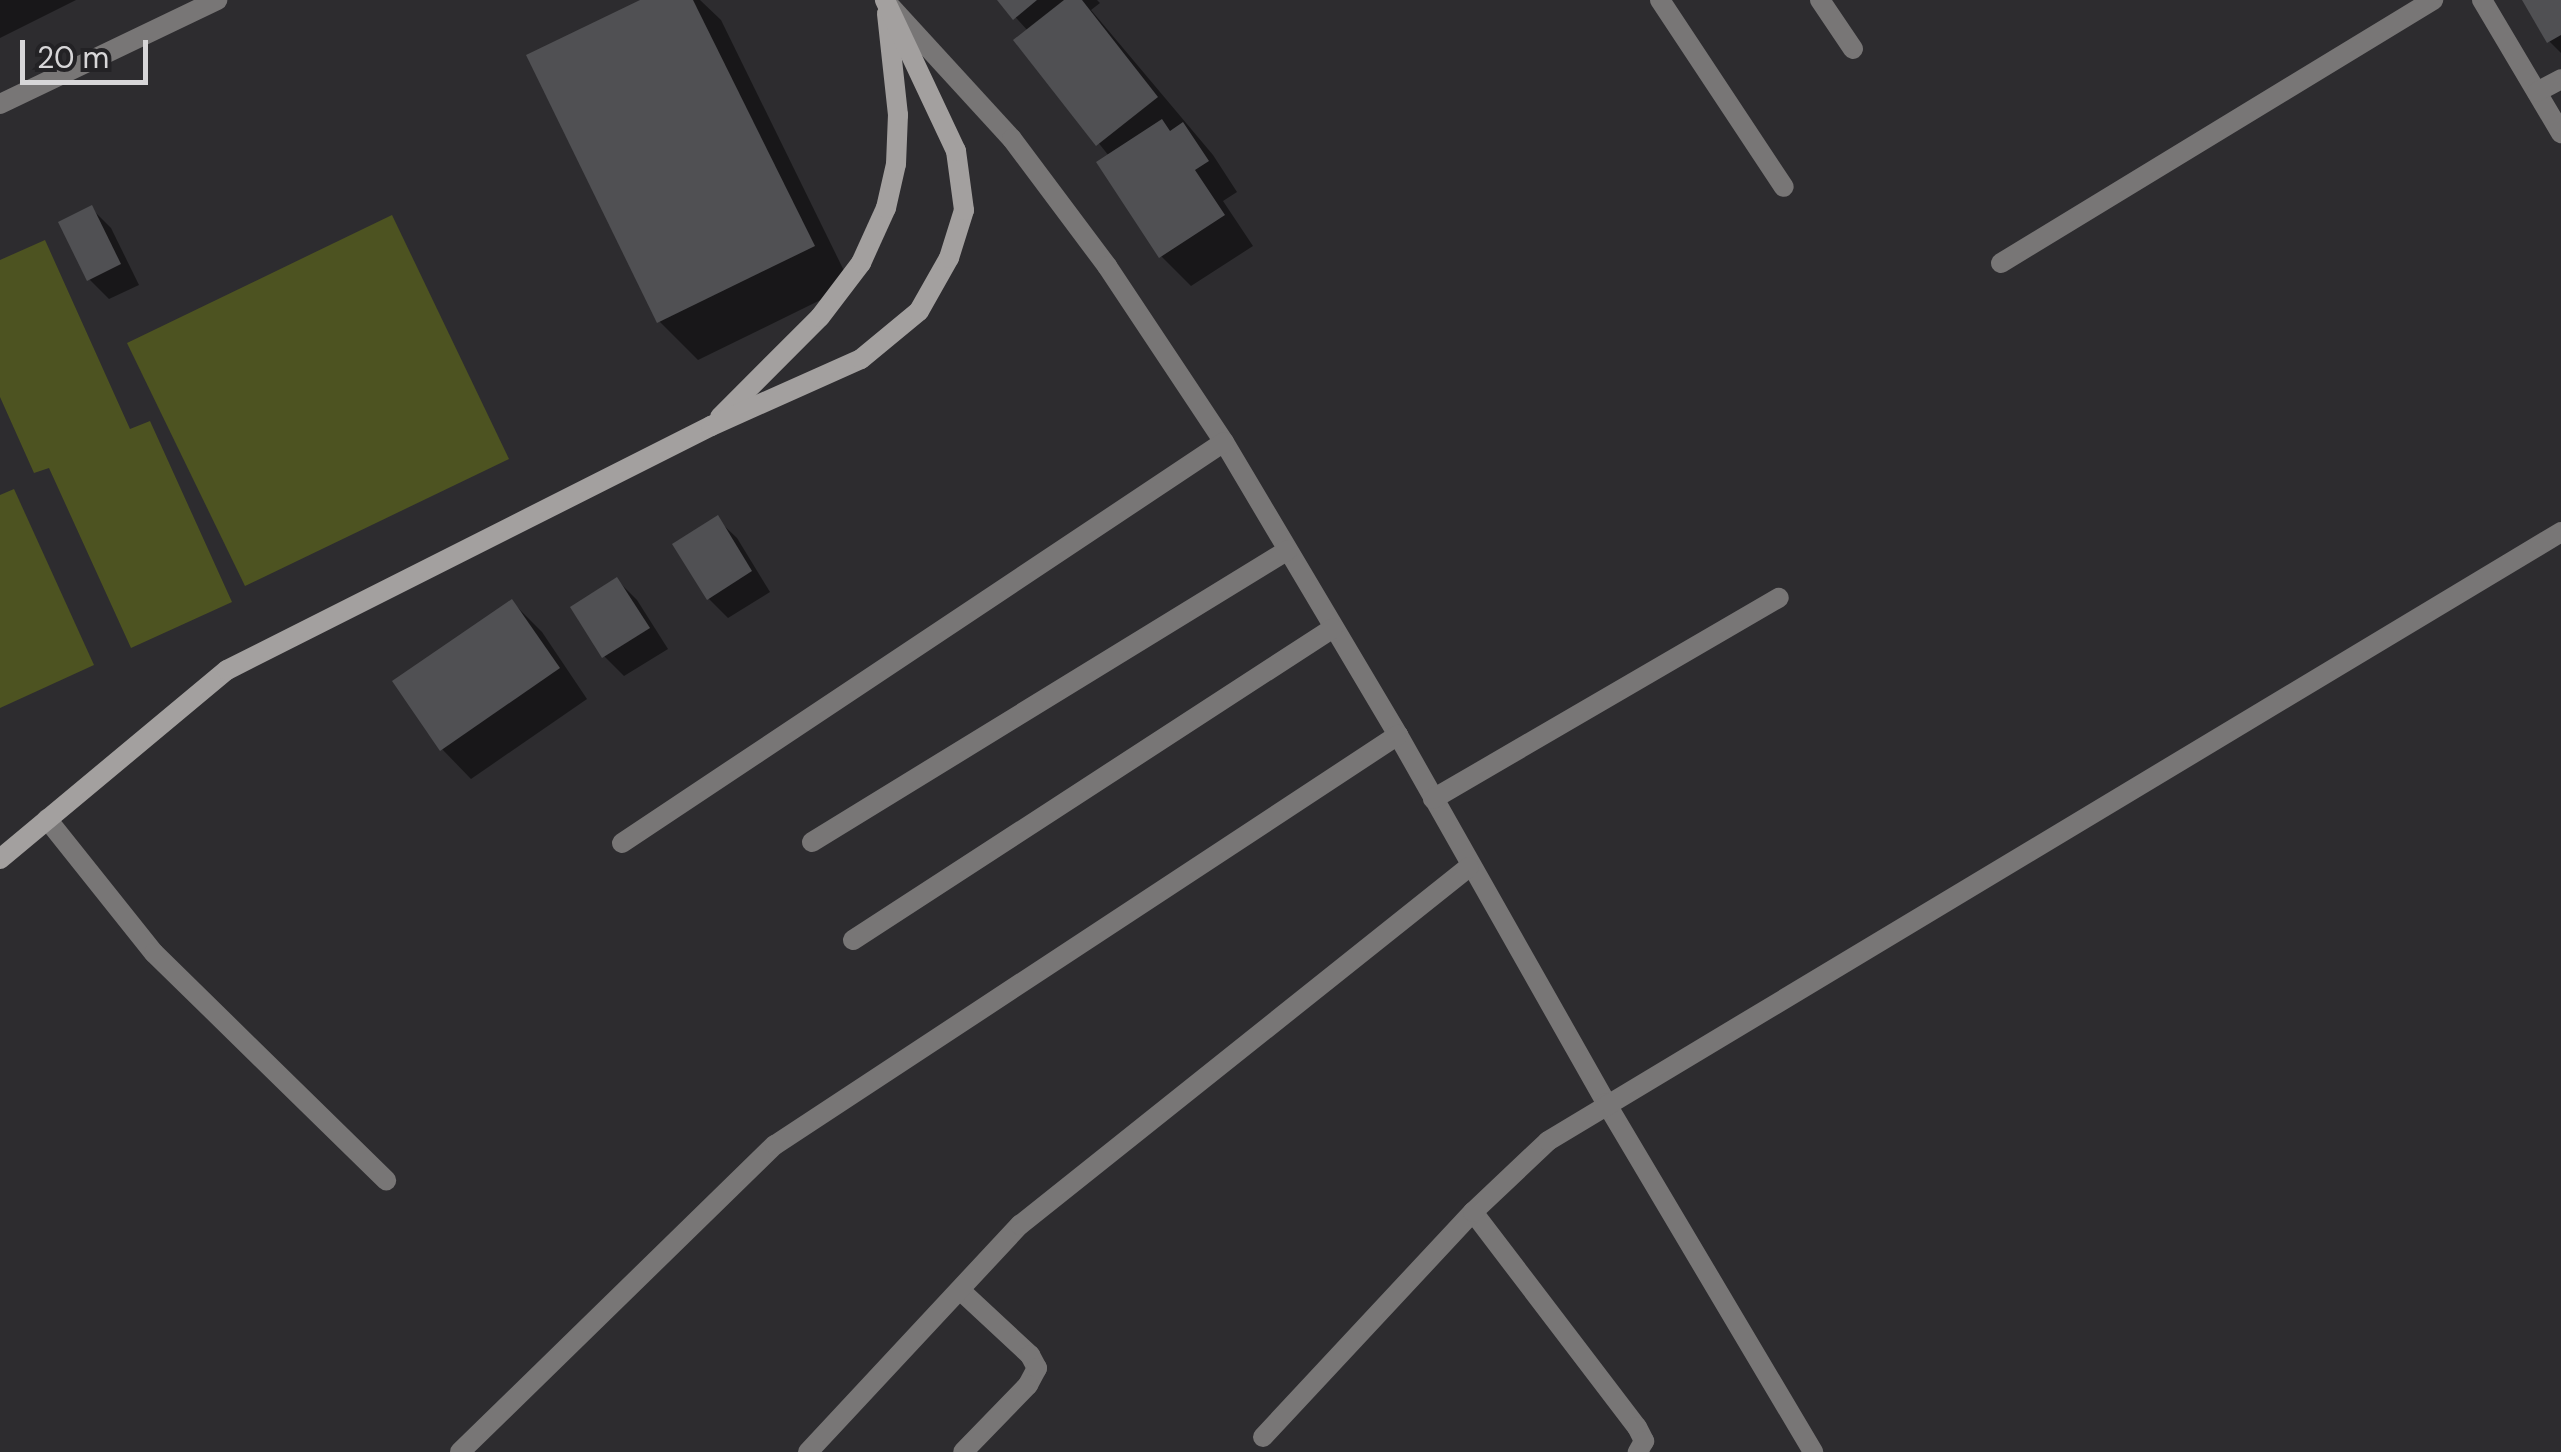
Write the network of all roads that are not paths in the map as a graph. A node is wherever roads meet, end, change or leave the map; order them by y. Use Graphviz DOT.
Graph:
graph roads {
  1 [pos="217,0"];
  2 [pos="1660,0"];
  3 [pos="1820,0"];
  4 [pos="2433,0"];
  5 [pos="2482,0"];
  6 [pos="885,1"];
  7 [pos="1853,50"];
  8 [pos="2561,79"];
  9 [pos="2537,92"];
  10 [pos="0,104"];
  11 [pos="2561,133"];
  12 [pos="1784,187"];
  13 [pos="2002,263"];
  14 [pos="711,426"];
  15 [pos="1224,442"];
  16 [pos="2561,532"];
  17 [pos="1288,550"];
  18 [pos="1779,598"];
  19 [pos="1333,628"];
  20 [pos="1398,735"];
  21 [pos="1433,799"];
  22 [pos="47,819"];
  23 [pos="812,842"];
  24 [pos="622,844"];
  25 [pos="0,859"];
  26 [pos="1469,867"];
  27 [pos="854,940"];
  28 [pos="1606,1104"];
  29 [pos="386,1180"];
  30 [pos="1473,1212"];
  31 [pos="960,1290"];
  32 [pos="1263,1437"];
  33 [pos="460,1452"];
  34 [pos="808,1452"];
  35 [pos="962,1452"];
  36 [pos="1638,1452"];
  37 [pos="1814,1452"];
  1 -- 10 [label="street"];
  2 -- 12 [label="street"];
  3 -- 7 [label="street"];
  4 -- 13 [label="street"];
  5 -- 9 [label="street"];
  6 -- 14 [label="street"];
  6 -- 14 [label="street"];
  6 -- 15 [label="street"];
  8 -- 9 [label="street"];
  9 -- 11 [label="street"];
  14 -- 22 [label="street"];
  15 -- 17 [label="street"];
  15 -- 24 [label="street"];
  16 -- 28 [label="street"];
  17 -- 19 [label="street"];
  17 -- 23 [label="street"];
  18 -- 21 [label="street"];
  19 -- 20 [label="street"];
  19 -- 27 [label="street"];
  20 -- 21 [label="street"];
  20 -- 33 [label="street"];
  21 -- 26 [label="street"];
  22 -- 25 [label="street"];
  22 -- 29 [label="street"];
  26 -- 28 [label="street"];
  26 -- 31 [label="street"];
  28 -- 30 [label="street"];
  28 -- 37 [label="street"];
  30 -- 32 [label="street"];
  30 -- 36 [label="street"];
  31 -- 34 [label="street"];
  31 -- 35 [label="street"];
}
